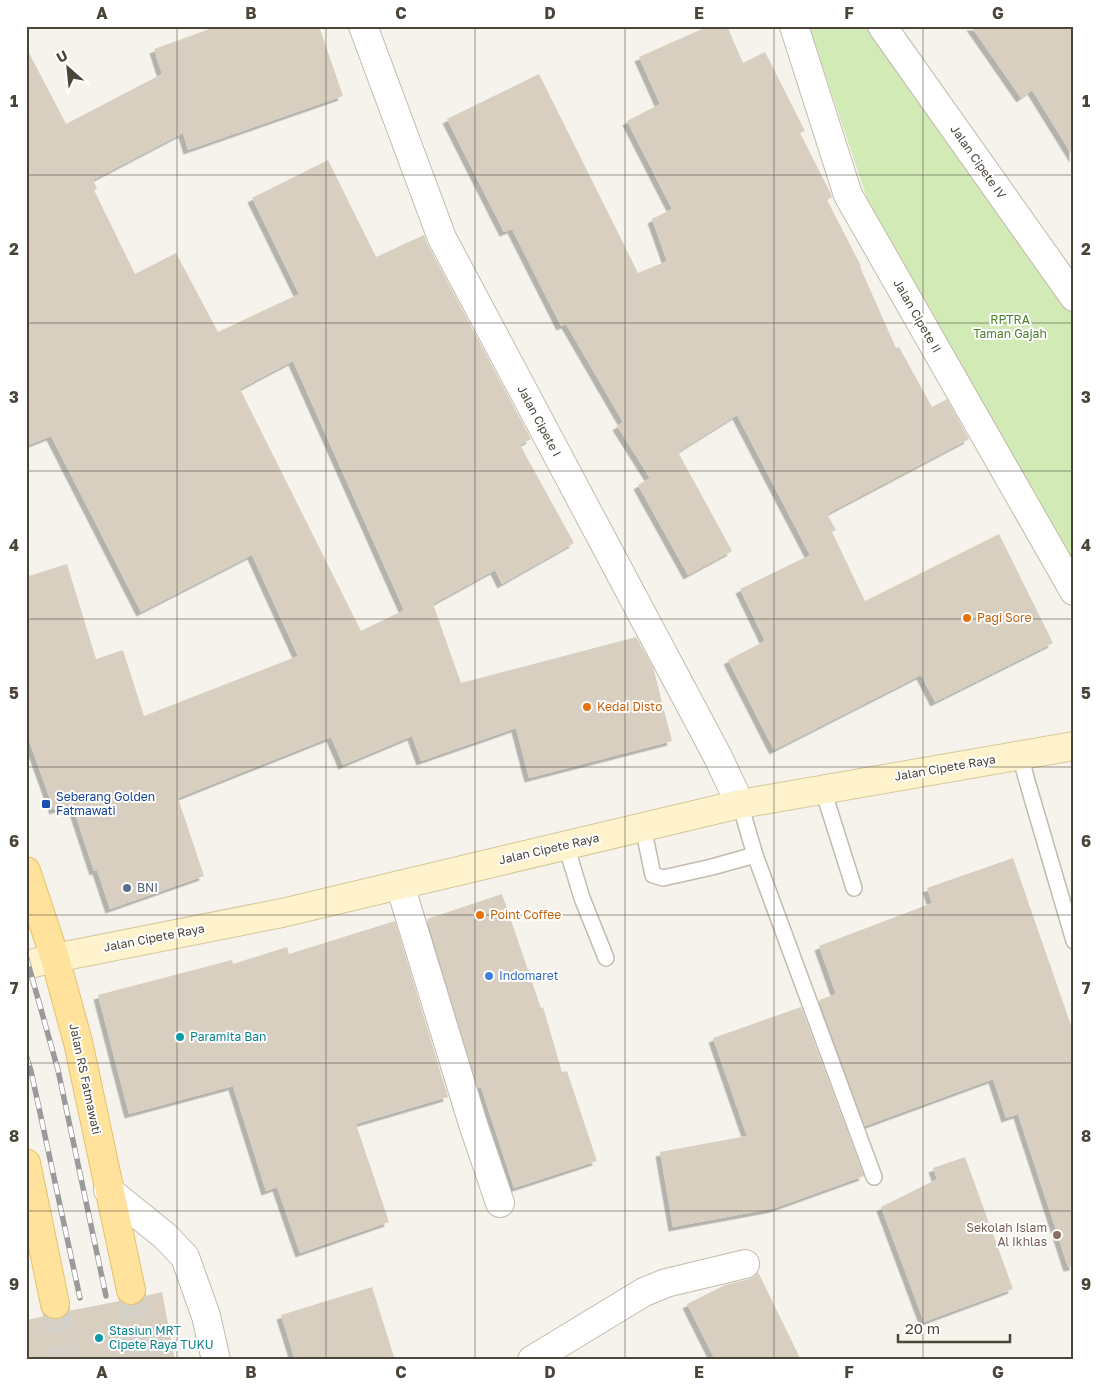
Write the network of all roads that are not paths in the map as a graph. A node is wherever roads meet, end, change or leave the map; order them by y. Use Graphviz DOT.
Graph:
graph roads {
  1 [pos="363,26"];
  2 [pos="794,26"];
  3 [pos="882,26"];
  4 [pos="1074,297"];
  5 [pos="1074,591"];
  6 [pos="1074,746"];
  7 [pos="1020,755"];
  8 [pos="823,790"];
  9 [pos="740,804"];
  10 [pos="643,827"];
  11 [pos="566,845"];
  12 [pos="755,855"];
  13 [pos="26,870"];
  14 [pos="400,884"];
  15 [pos="854,888"];
  16 [pos="1074,941"];
  17 [pos="55,958"];
  18 [pos="606,958"];
  19 [pos="26,965"];
  20 [pos="28,1175"];
  21 [pos="874,1177"];
  22 [pos="108,1190"];
  23 [pos="500,1203"];
  24 [pos="745,1264"];
  25 [pos="131,1290"];
  26 [pos="55,1304"];
  27 [pos="216,1360"];
  28 [pos="532,1360"];
  1 -- 9 [label="street, Jalan Cipete I"];
  2 -- 5 [label="street, Jalan Cipete II"];
  3 -- 4 [label="street, Jalan Cipete IV"];
  6 -- 7 [label="main road, Jalan Cipete Raya"];
  7 -- 8 [label="main road, Jalan Cipete Raya"];
  7 -- 16 [label="lane"];
  8 -- 9 [label="main road, Jalan Cipete Raya"];
  8 -- 15 [label="lane"];
  9 -- 10 [label="main road, Jalan Cipete Raya"];
  9 -- 12 [label="lane"];
  10 -- 11 [label="main road, Jalan Cipete Raya"];
  10 -- 12 [label="lane"];
  11 -- 14 [label="main road, Jalan Cipete Raya"];
  11 -- 18 [label="lane"];
  12 -- 21 [label="lane"];
  13 -- 17 [label="main road, Jalan RS Fatmawati"];
  14 -- 17 [label="main road, Jalan Cipete Raya"];
  14 -- 23 [label="street"];
  17 -- 19 [label="main road, Jalan Cipete Raya"];
  17 -- 22 [label="main road, Jalan RS Fatmawati"];
  20 -- 26 [label="main road"];
  22 -- 25 [label="main road, Jalan RS Fatmawati"];
  22 -- 27 [label="street"];
  24 -- 28 [label="street"];
}
